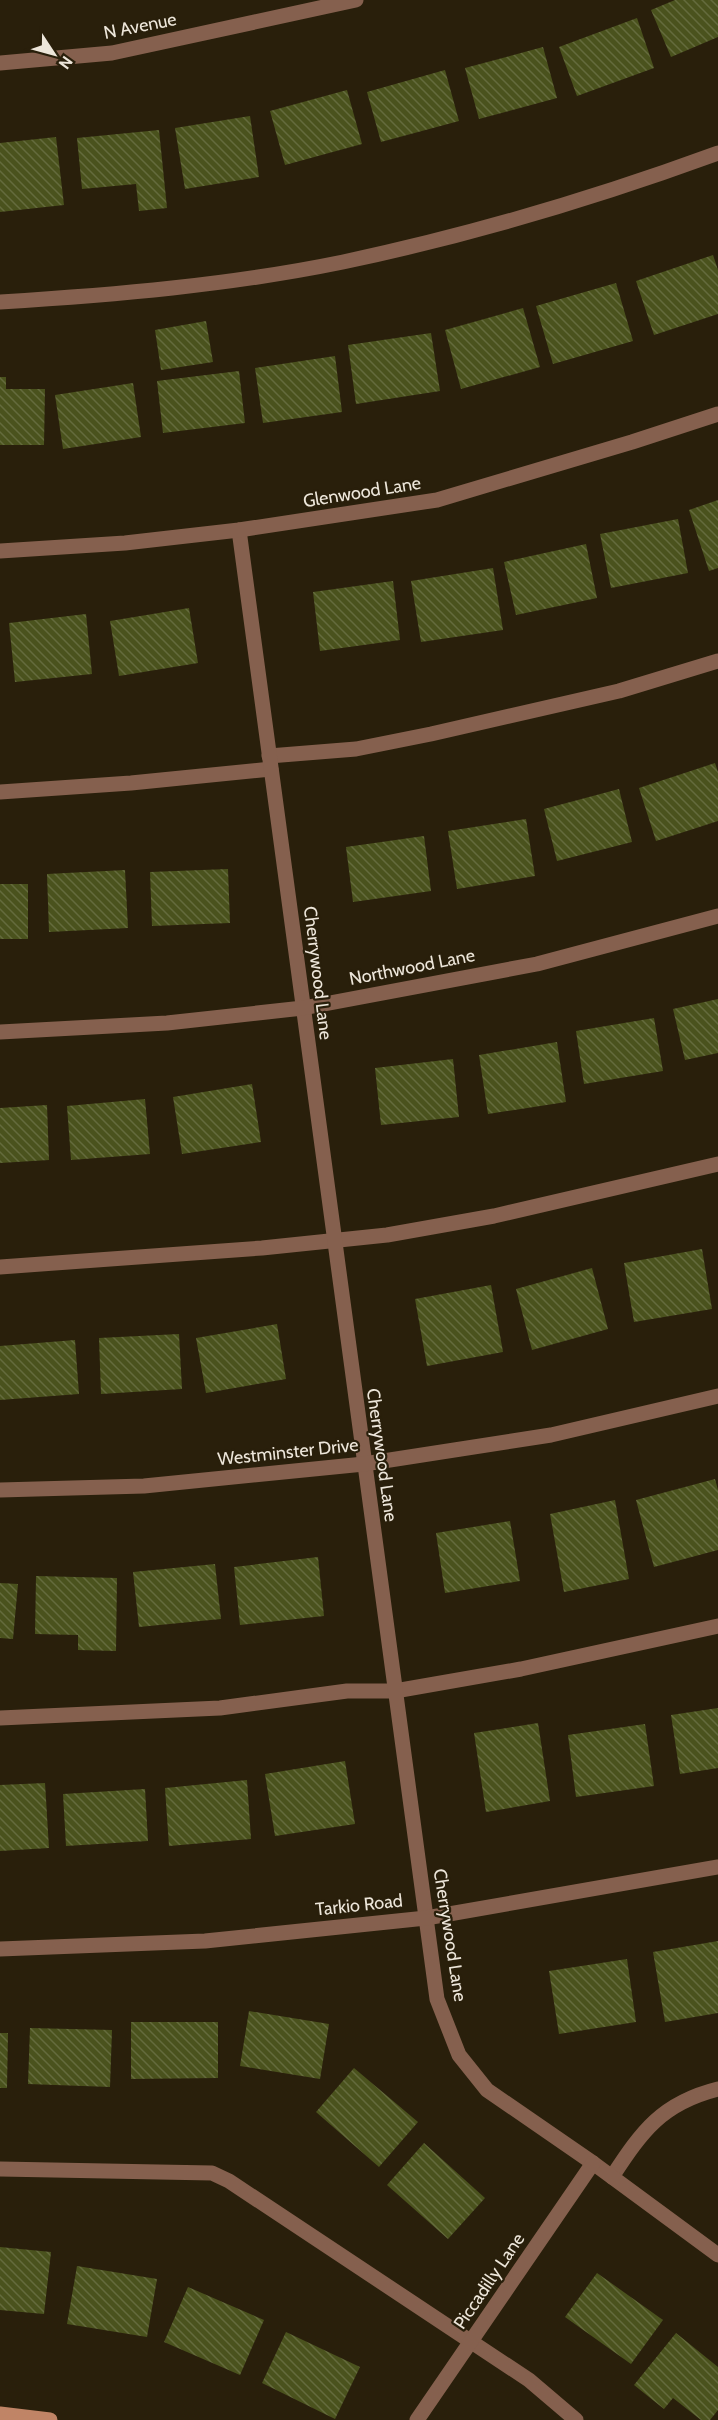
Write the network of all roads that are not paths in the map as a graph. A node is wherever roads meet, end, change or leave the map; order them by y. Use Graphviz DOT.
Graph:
graph roads {
  1 [pos="356,0"];
  2 [pos="0,63"];
  3 [pos="718,153"];
  4 [pos="0,302"];
  5 [pos="718,414"];
  6 [pos="239,530"];
  7 [pos="0,550"];
  8 [pos="718,661"];
  9 [pos="270,762"];
  10 [pos="0,792"];
  11 [pos="718,916"];
  12 [pos="303,1008"];
  13 [pos="0,1032"];
  14 [pos="718,1164"];
  15 [pos="334,1239"];
  16 [pos="0,1267"];
  17 [pos="718,1396"];
  18 [pos="364,1464"];
  19 [pos="0,1490"];
  20 [pos="718,1626"];
  21 [pos="395,1691"];
  22 [pos="0,1718"];
  23 [pos="718,1867"];
  24 [pos="426,1918"];
  25 [pos="0,1949"];
  26 [pos="718,2089"];
  27 [pos="593,2163"];
  28 [pos="0,2169"];
  29 [pos="612,2177"];
  30 [pos="718,2256"];
  31 [pos="470,2343"];
  32 [pos="0,2414"];
  33 [pos="50,2420"];
  34 [pos="417,2420"];
  35 [pos="576,2420"];
  1 -- 2 [label="street, N Avenue"];
  3 -- 4 [label="street"];
  5 -- 6 [label="street, Glenwood Lane"];
  6 -- 7 [label="street, Glenwood Lane"];
  6 -- 9 [label="street, Cherrywood Lane"];
  8 -- 9 [label="street"];
  9 -- 10 [label="street"];
  9 -- 12 [label="street, Cherrywood Lane"];
  11 -- 12 [label="street, Northwood Lane"];
  12 -- 13 [label="street, Northwood Lane"];
  12 -- 15 [label="street, Cherrywood Lane"];
  14 -- 15 [label="street"];
  15 -- 16 [label="street"];
  15 -- 18 [label="street, Cherrywood Lane"];
  17 -- 18 [label="street, Westminster Drive"];
  18 -- 19 [label="street, Westminster Drive"];
  18 -- 21 [label="street, Cherrywood Lane"];
  20 -- 21 [label="street"];
  21 -- 22 [label="street"];
  21 -- 24 [label="street, Cherrywood Lane"];
  23 -- 24 [label="street, Tarkio Road"];
  24 -- 25 [label="street, Tarkio Road"];
  24 -- 27 [label="street, Cherrywood Lane"];
  26 -- 29 [label="street"];
  27 -- 29 [label="street, Cherrywood Lane"];
  27 -- 31 [label="street, Piccadilly Lane"];
  28 -- 31 [label="street"];
  29 -- 30 [label="street, Cherrywood Lane"];
  31 -- 34 [label="street, Piccadilly Lane"];
  31 -- 35 [label="street"];
  32 -- 33 [label="street"];
}
